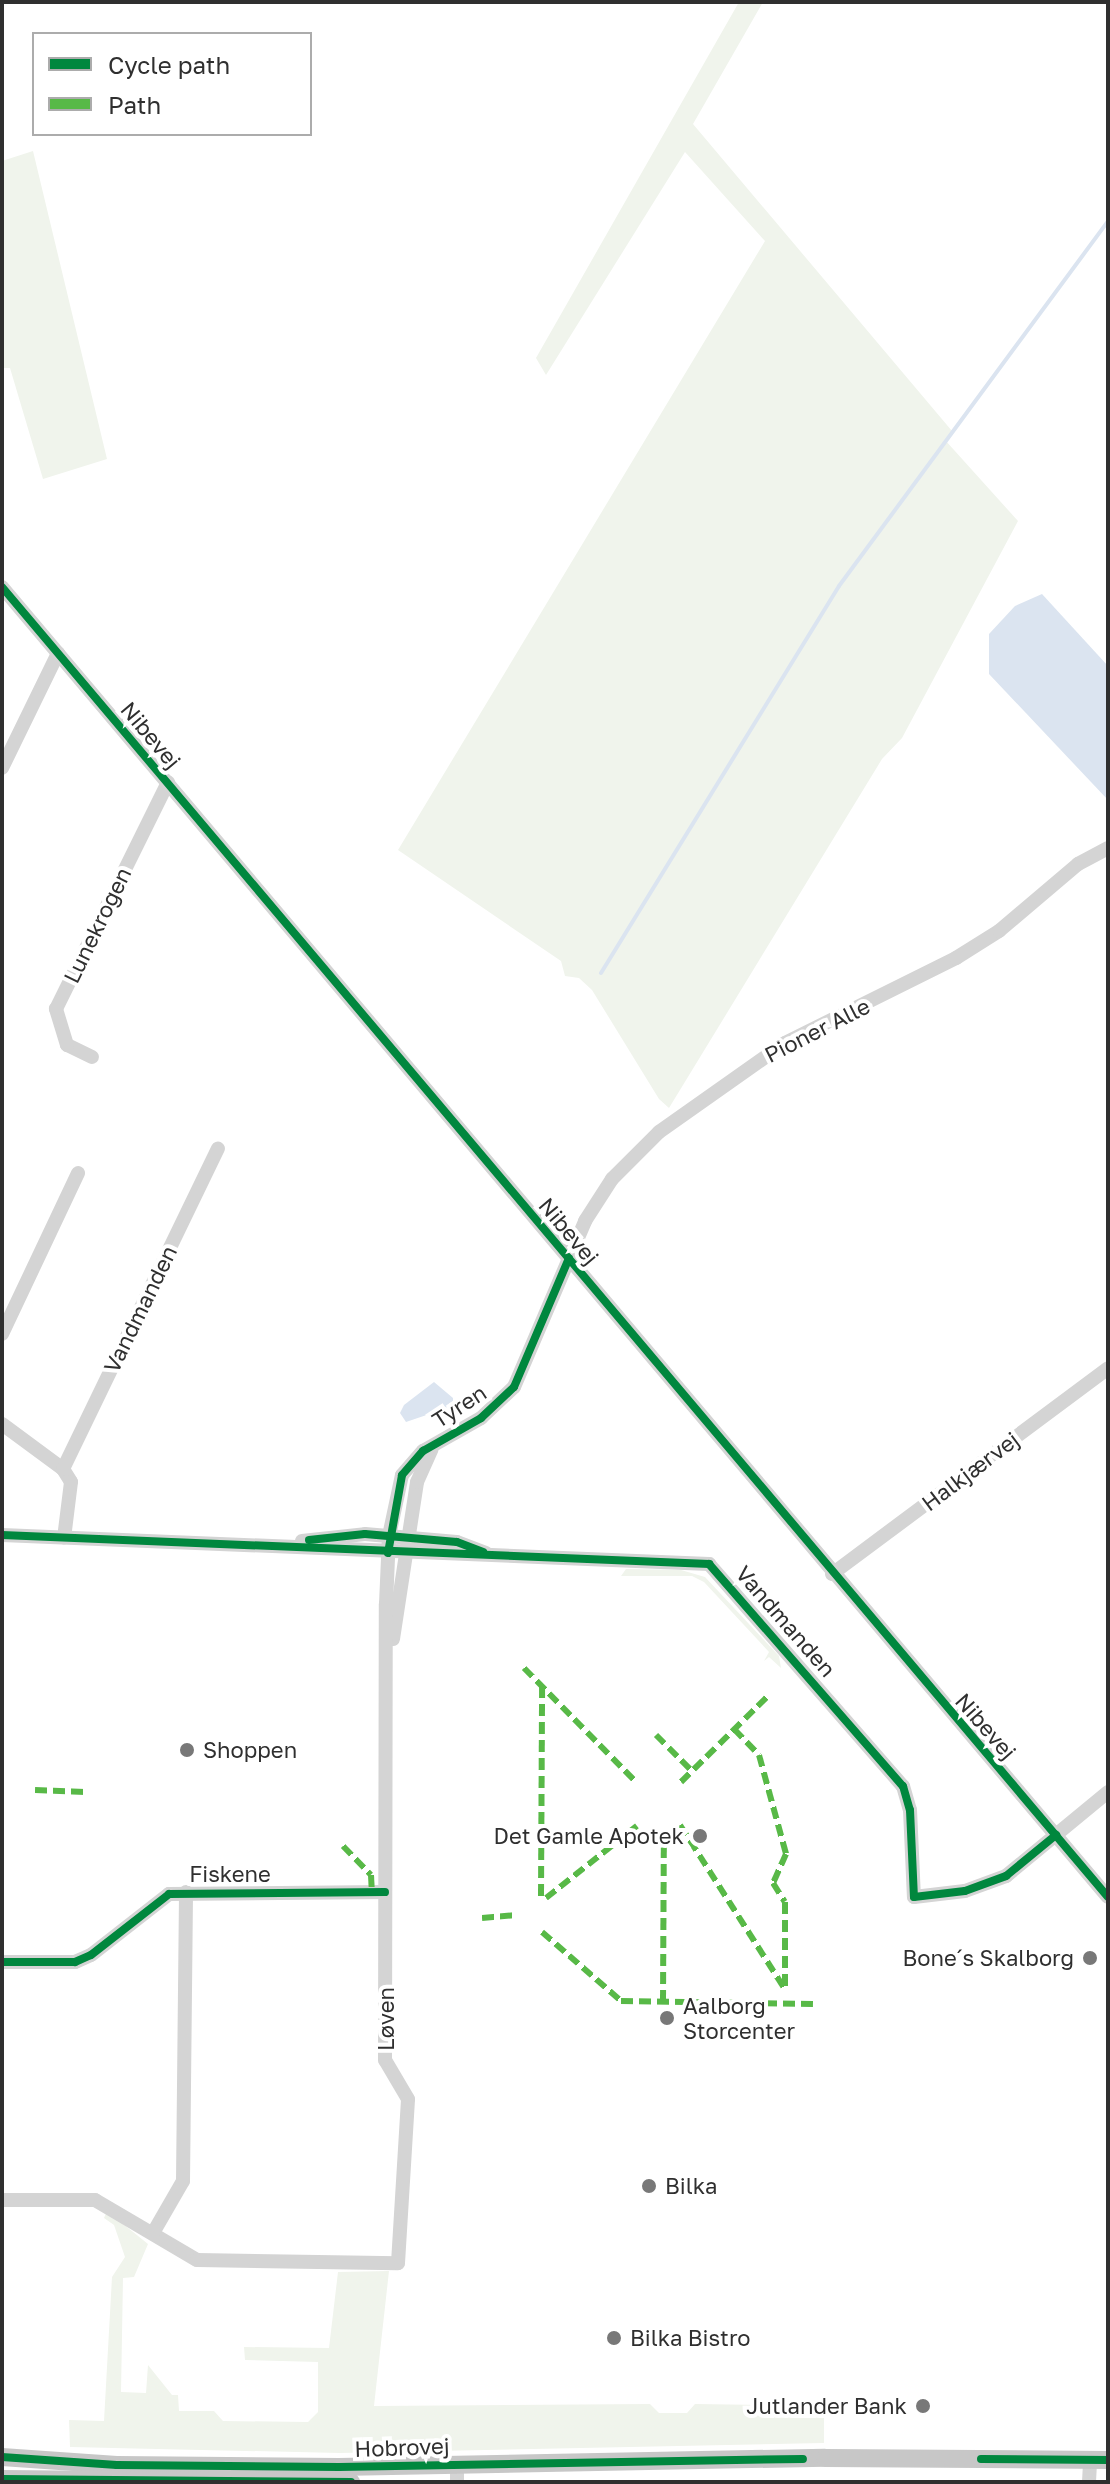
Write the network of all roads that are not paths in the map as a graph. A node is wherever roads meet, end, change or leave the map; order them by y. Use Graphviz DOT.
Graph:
graph roads {
  1 [pos="2,587"];
  2 [pos="58,653"];
  3 [pos="3,766"];
  4 [pos="168,782"];
  5 [pos="1108,848"];
  6 [pos="92,1057"];
  7 [pos="218,1149"];
  8 [pos="78,1173"];
  9 [pos="569,1258"];
  10 [pos="2,1334"];
  11 [pos="1108,1368"];
  12 [pos="2,1424"];
  13 [pos="436,1442"];
  14 [pos="63,1469"];
  15 [pos="2,1535"];
  16 [pos="389,1536"];
  17 [pos="64,1538"];
  18 [pos="409,1538"];
  19 [pos="282,1544"];
  20 [pos="388,1553"];
  21 [pos="407,1554"];
  22 [pos="491,1555"];
  23 [pos="832,1574"];
  24 [pos="388,1659"];
  25 [pos="1108,1792"];
  26 [pos="1056,1835"];
  27 [pos="186,1892"];
  28 [pos="385,1892"];
  29 [pos="1108,1897"];
  30 [pos="2,1962"];
  31 [pos="2,2200"];
  32 [pos="153,2233"];
  33 [pos="2,2457"];
  34 [pos="1099,2460"];
  35 [pos="457,2463"];
  36 [pos="2,2479"];
  37 [pos="351,2482"];
  38 [pos="457,2482"];
  39 [pos="1089,2482"];
  1 -- 2 [label="street, Nibevej"];
  2 -- 3 [label="street"];
  2 -- 4 [label="street, Nibevej"];
  4 -- 6 [label="street, Lunekrogen"];
  4 -- 9 [label="street, Nibevej"];
  5 -- 9 [label="street, Pioner Alle"];
  7 -- 14 [label="street, Vandmanden"];
  8 -- 10 [label="street"];
  9 -- 13 [label="street, Tyren"];
  9 -- 23 [label="street, Nibevej"];
  11 -- 23 [label="street, Halkjærvej"];
  12 -- 14 [label="street"];
  13 -- 16 [label="street, Tyren"];
  13 -- 18 [label="street, Tyren"];
  14 -- 17 [label="street"];
  15 -- 17 [label="street, Vandmanden"];
  16 -- 18 [label="street, Vandmanden"];
  16 -- 19 [label="street, Vandmanden"];
  16 -- 20 [label="street, Tyren"];
  17 -- 19 [label="street, Vandmanden"];
  18 -- 21 [label="street, Tyren"];
  18 -- 22 [label="street, Vandmanden"];
  19 -- 20 [label="street, Vandmanden"];
  20 -- 21 [label="street, Vandmanden"];
  20 -- 24 [label="street, Løven"];
  21 -- 22 [label="street, Vandmanden"];
  21 -- 24 [label="street, Løven"];
  22 -- 26 [label="street, Vandmanden"];
  23 -- 26 [label="street, Nibevej"];
  24 -- 28 [label="street, Løven"];
  25 -- 26 [label="street"];
  26 -- 29 [label="street, Nibevej"];
  27 -- 28 [label="street, Fiskene"];
  27 -- 30 [label="street, Fiskene"];
  27 -- 32 [label="street"];
  28 -- 32 [label="street, Løven"];
  31 -- 32 [label="street, Løven"];
  33 -- 35 [label="main road, Hobrovej"];
  34 -- 35 [label="main road, Hobrovej"];
  34 -- 39 [label="street, Hobrovej"];
  35 -- 38 [label="street"];
  36 -- 37 [label="main road, Hobrovej"];
}
